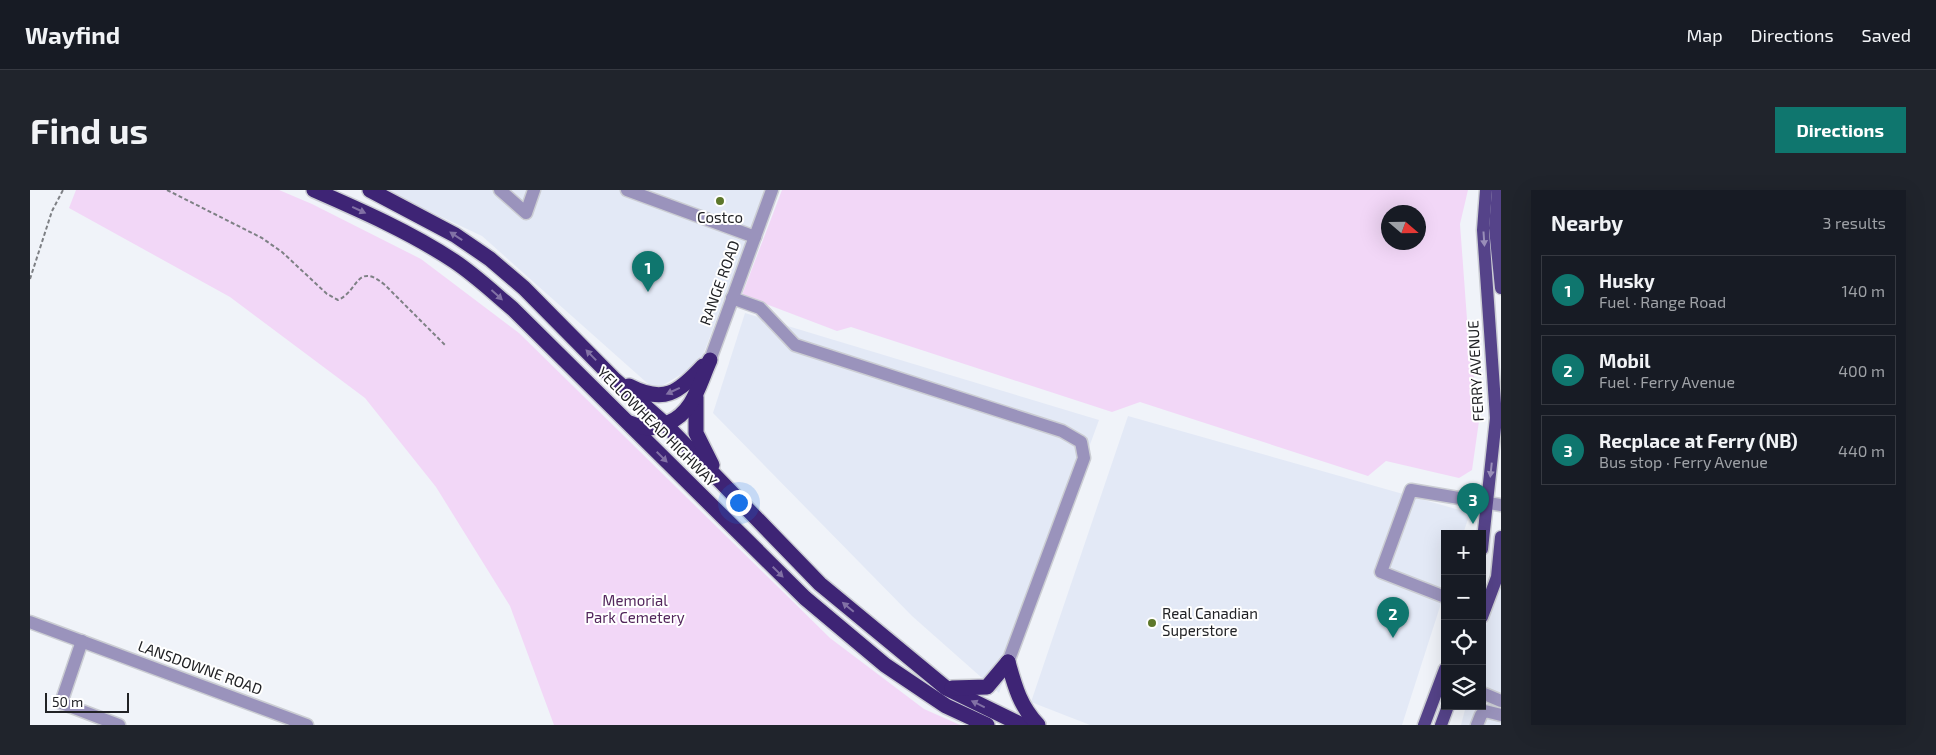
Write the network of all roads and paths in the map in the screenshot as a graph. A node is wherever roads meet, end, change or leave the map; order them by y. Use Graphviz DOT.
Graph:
graph roads {
  1 [pos="63,190"];
  2 [pos="167,190"];
  3 [pos="314,190"];
  4 [pos="370,190"];
  5 [pos="500,190"];
  6 [pos="534,190"];
  7 [pos="627,190"];
  8 [pos="772,190"];
  9 [pos="1486,190"];
  10 [pos="1498,190"];
  11 [pos="755,237"];
  12 [pos="30,279"];
  13 [pos="1501,288"];
  14 [pos="732,298"];
  15 [pos="446,345"];
  16 [pos="710,360"];
  17 [pos="615,380"];
  18 [pos="696,393"];
  19 [pos="625,421"];
  20 [pos="665,424"];
  21 [pos="723,483"];
  22 [pos="1487,503"];
  23 [pos="1501,505"];
  24 [pos="1484,530"];
  25 [pos="1501,537"];
  26 [pos="1441,595"];
  27 [pos="1486,606"];
  28 [pos="30,622"];
  29 [pos="82,642"];
  30 [pos="1008,662"];
  31 [pos="1441,680"];
  32 [pos="946,688"];
  33 [pos="1486,695"];
  34 [pos="1501,701"];
  35 [pos="1447,710"];
  36 [pos="1501,715"];
  37 [pos="119,725"];
  38 [pos="307,725"];
  39 [pos="987,725"];
  40 [pos="1022,725"];
  41 [pos="1038,725"];
  42 [pos="1424,725"];
  43 [pos="1441,725"];
  44 [pos="1477,725"];
  1 -- 12 [label="path"];
  2 -- 15 [label="path"];
  3 -- 19 [label="highway, YELLOWHEAD HIGHWAY, one-way"];
  17 -- 4 [label="highway, YELLOWHEAD HIGHWAY, one-way"];
  5 -- 6 [label="street"];
  7 -- 11 [label="street"];
  8 -- 11 [label="street, RANGE ROAD"];
  9 -- 22 [label="main road, FERRY AVENUE, one-way"];
  10 -- 13 [label="main road"];
  11 -- 14 [label="street, RANGE ROAD"];
  14 -- 16 [label="street, RANGE ROAD"];
  14 -- 30 [label="street"];
  16 -- 17 [label="highway, one-way"];
  16 -- 18 [label="highway"];
  17 -- 20 [label="highway, YELLOWHEAD HIGHWAY"];
  18 -- 20 [label="highway"];
  18 -- 21 [label="highway"];
  19 -- 20 [label="highway"];
  19 -- 39 [label="highway, YELLOWHEAD HIGHWAY, one-way"];
  20 -- 21 [label="highway, YELLOWHEAD HIGHWAY"];
  32 -- 21 [label="highway, YELLOWHEAD HIGHWAY, one-way"];
  22 -- 23 [label="street"];
  22 -- 24 [label="main road, FERRY AVENUE"];
  22 -- 26 [label="street"];
  25 -- 27 [label="main road"];
  28 -- 29 [label="street, LANSDOWNE ROAD"];
  29 -- 37 [label="street"];
  29 -- 38 [label="street, LANSDOWNE ROAD"];
  30 -- 32 [label="highway"];
  30 -- 41 [label="highway"];
  31 -- 42 [label="main road"];
  40 -- 32 [label="highway, YELLOWHEAD HIGHWAY, one-way"];
  33 -- 34 [label="street"];
  35 -- 43 [label="main road"];
  36 -- 44 [label="street"];
}
